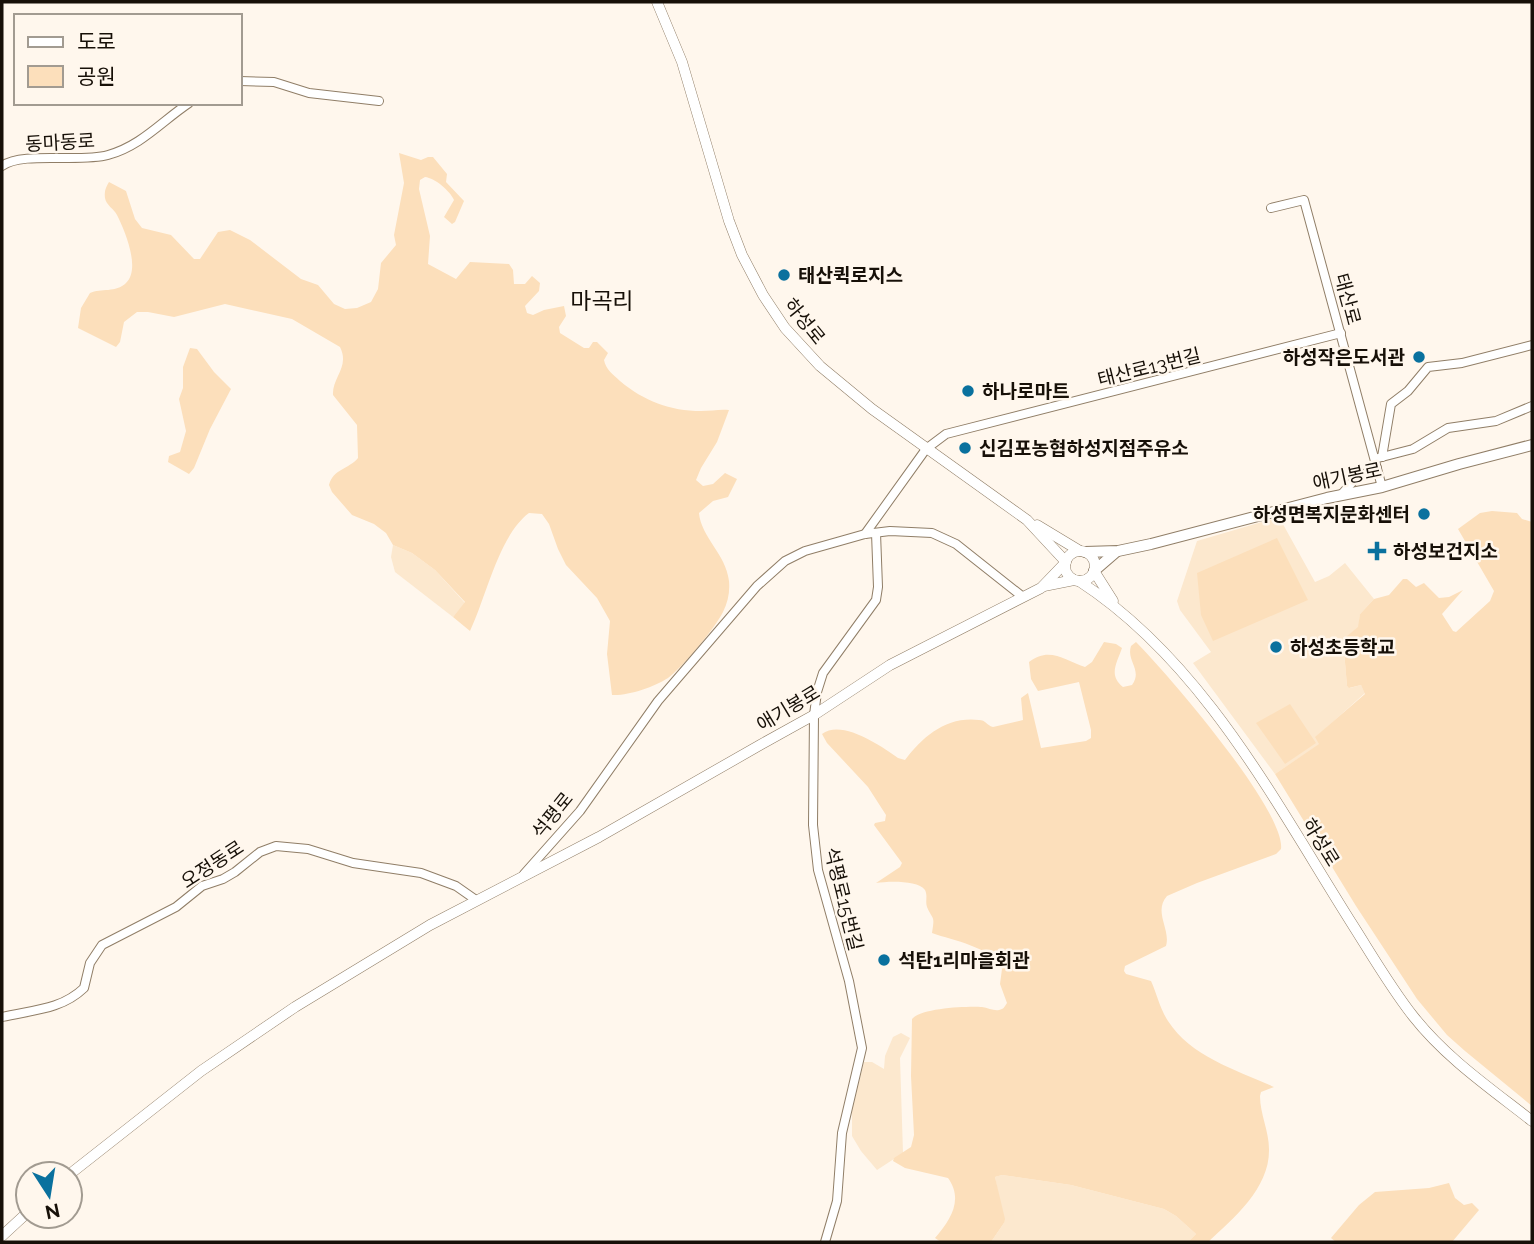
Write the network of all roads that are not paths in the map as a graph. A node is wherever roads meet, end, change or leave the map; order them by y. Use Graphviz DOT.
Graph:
graph roads {
  1 [pos="657,2"];
  2 [pos="242,81"];
  3 [pos="379,101"];
  4 [pos="186,105"];
  5 [pos="2,166"];
  6 [pos="1271,208"];
  7 [pos="1341,333"];
  8 [pos="1532,345"];
  9 [pos="1532,406"];
  10 [pos="1532,444"];
  11 [pos="926,449"];
  12 [pos="1378,458"];
  13 [pos="1377,468"];
  14 [pos="1382,488"];
  15 [pos="1341,495"];
  16 [pos="1027,520"];
  17 [pos="876,533"];
  18 [pos="865,534"];
  19 [pos="1118,551"];
  20 [pos="1083,552"];
  21 [pos="1066,562"];
  22 [pos="1094,571"];
  23 [pos="1077,580"];
  24 [pos="1041,587"];
  25 [pos="1023,597"];
  26 [pos="1118,607"];
  27 [pos="814,715"];
  28 [pos="522,876"];
  29 [pos="476,900"];
  30 [pos="2,1017"];
  31 [pos="1532,1121"];
  32 [pos="84,1162"];
  33 [pos="825,1242"];
  1 -- 11 [label="street, 하성로"];
  2 -- 3 [label="street"];
  4 -- 5 [label="street, 동마동로"];
  6 -- 7 [label="street, 태산로"];
  7 -- 11 [label="street, 태산로13번길"];
  7 -- 12 [label="street, 태산로"];
  8 -- 12 [label="street, 태산로"];
  9 -- 12 [label="street"];
  10 -- 14 [label="main road, 애기봉로"];
  11 -- 16 [label="street, 하성로"];
  11 -- 18 [label="street"];
  12 -- 13 [label="street, 태산로"];
  13 -- 14 [label="street, 태산로"];
  13 -- 15 [label="street"];
  14 -- 15 [label="main road, 애기봉로"];
  15 -- 19 [label="main road, 애기봉로"];
  16 -- 20 [label="street"];
  16 -- 21 [label="street, 하성로"];
  17 -- 18 [label="street, 석평로"];
  17 -- 25 [label="street, 석평로"];
  17 -- 27 [label="street, 석평로15번길"];
  18 -- 28 [label="street, 석평로"];
  19 -- 20 [label="main road, 애기봉로"];
  19 -- 22 [label="main road"];
  20 -- 21 [label="street"];
  20 -- 22 [label="street"];
  21 -- 23 [label="street"];
  21 -- 24 [label="street, 애기봉로"];
  22 -- 23 [label="street"];
  22 -- 26 [label="street"];
  23 -- 24 [label="street"];
  23 -- 26 [label="street, 하성로"];
  24 -- 25 [label="street, 애기봉로"];
  25 -- 27 [label="street, 애기봉로"];
  26 -- 31 [label="street, 하성로"];
  27 -- 28 [label="street, 애기봉로"];
  27 -- 33 [label="street, 석평로15번길"];
  28 -- 29 [label="street, 석평로"];
  29 -- 30 [label="street, 오정동로"];
  29 -- 32 [label="street, 석평로"];
}
